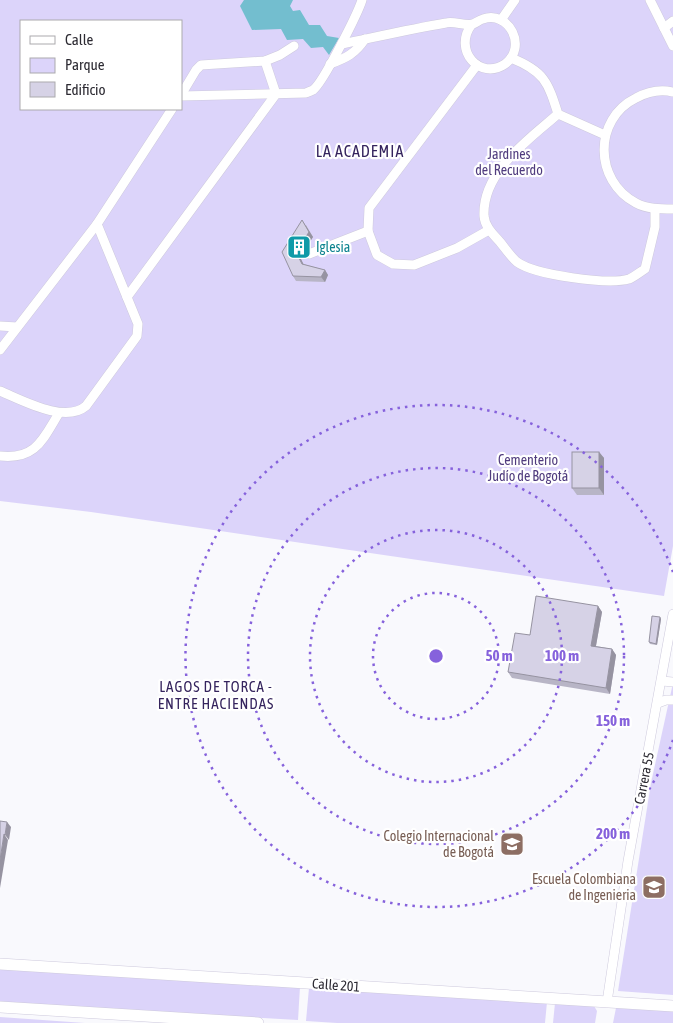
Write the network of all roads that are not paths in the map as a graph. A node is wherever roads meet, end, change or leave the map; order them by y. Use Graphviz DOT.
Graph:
graph roads {
  1 [pos="362,0"];
  2 [pos="514,0"];
  3 [pos="650,0"];
  4 [pos="502,20"];
  5 [pos="673,21"];
  6 [pos="472,24"];
  7 [pos="664,28"];
  8 [pos="365,39"];
  9 [pos="342,44"];
  10 [pos="294,46"];
  11 [pos="673,46"];
  12 [pos="511,58"];
  13 [pos="265,61"];
  14 [pos="330,64"];
  15 [pos="477,65"];
  16 [pos="673,92"];
  17 [pos="182,93"];
  18 [pos="276,94"];
  19 [pos="182,95"];
  20 [pos="171,110"];
  21 [pos="558,114"];
  22 [pos="605,135"];
  23 [pos="655,209"];
  24 [pos="673,209"];
  25 [pos="96,224"];
  26 [pos="489,230"];
  27 [pos="368,231"];
  28 [pos="308,254"];
  29 [pos="127,297"];
  30 [pos="0,326"];
  31 [pos="17,327"];
  32 [pos="0,350"];
  33 [pos="0,391"];
  34 [pos="59,412"];
  35 [pos="0,456"];
  36 [pos="673,614"];
  37 [pos="662,681"];
  38 [pos="673,682"];
  39 [pos="673,700"];
  40 [pos="658,703"];
  41 [pos="0,964"];
  42 [pos="608,1002"];
  43 [pos="673,1006"];
  44 [pos="0,1007"];
  45 [pos="256,1023"];
  1 -- 9 [label="street"];
  2 -- 4 [label="street"];
  3 -- 7 [label="street"];
  4 -- 6 [label="street"];
  4 -- 12 [label="street"];
  5 -- 7 [label="street"];
  6 -- 8 [label="street"];
  6 -- 15 [label="street"];
  7 -- 11 [label="street"];
  8 -- 9 [label="street"];
  8 -- 14 [label="street"];
  9 -- 14 [label="street"];
  10 -- 13 [label="street"];
  12 -- 15 [label="street"];
  12 -- 21 [label="street"];
  13 -- 17 [label="street"];
  13 -- 18 [label="street"];
  14 -- 18 [label="street"];
  15 -- 27 [label="street"];
  16 -- 22 [label="street"];
  18 -- 19 [label="street"];
  18 -- 29 [label="street"];
  20 -- 25 [label="street"];
  21 -- 22 [label="street"];
  21 -- 26 [label="street"];
  22 -- 23 [label="street"];
  23 -- 24 [label="street"];
  23 -- 26 [label="street"];
  25 -- 29 [label="street"];
  25 -- 31 [label="street"];
  26 -- 27 [label="street"];
  27 -- 28 [label="street"];
  29 -- 34 [label="street"];
  30 -- 31 [label="street"];
  31 -- 32 [label="street"];
  33 -- 34 [label="street"];
  34 -- 35 [label="street"];
  36 -- 37 [label="street, Carrera 55"];
  37 -- 38 [label="street"];
  37 -- 40 [label="street, Carrera 55"];
  39 -- 40 [label="street"];
  40 -- 42 [label="street, Carrera 55"];
  41 -- 42 [label="main road, Calle 201"];
  42 -- 43 [label="main road, Calle 201"];
  44 -- 45 [label="main road"];
}
